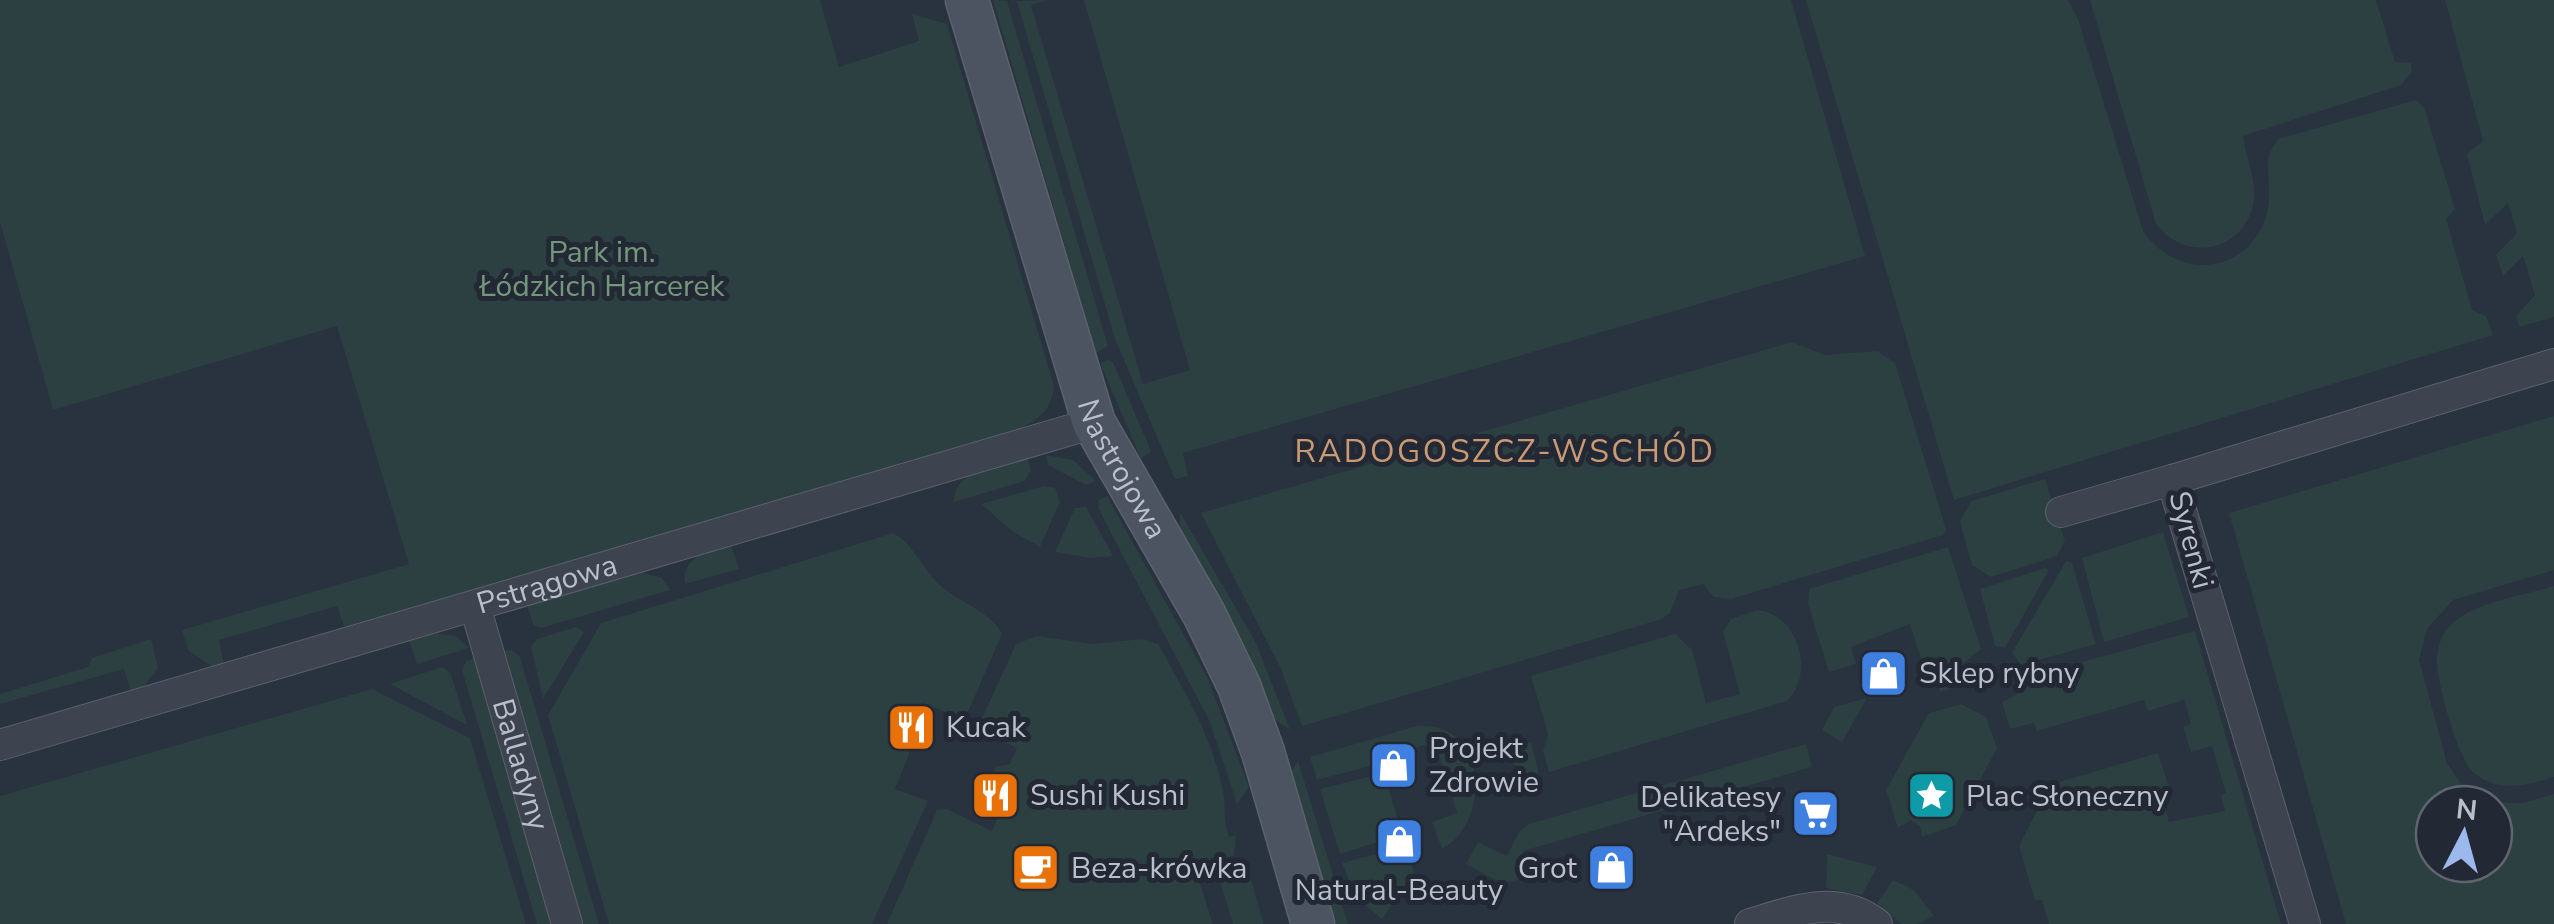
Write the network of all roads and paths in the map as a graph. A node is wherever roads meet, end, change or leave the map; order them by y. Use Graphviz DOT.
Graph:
graph roads {
  1 [pos="967,0"];
  2 [pos="2554,364"];
  3 [pos="1094,422"];
  4 [pos="2172,480"];
  5 [pos="2060,512"];
  6 [pos="475,606"];
  7 [pos="0,746"];
  8 [pos="567,924"];
  9 [pos="1313,924"];
  10 [pos="1750,924"];
  11 [pos="1877,924"];
  12 [pos="2305,924"];
  1 -- 3 [label="street, Nastrojowa"];
  2 -- 4 [label="street, Syrenki"];
  3 -- 6 [label="street, Pstrągowa"];
  3 -- 9 [label="street, Nastrojowa"];
  4 -- 5 [label="street"];
  4 -- 12 [label="street, Syrenki"];
  6 -- 7 [label="street, Pstrągowa"];
  6 -- 8 [label="street, Balladyny"];
  10 -- 11 [label="street"];
}
